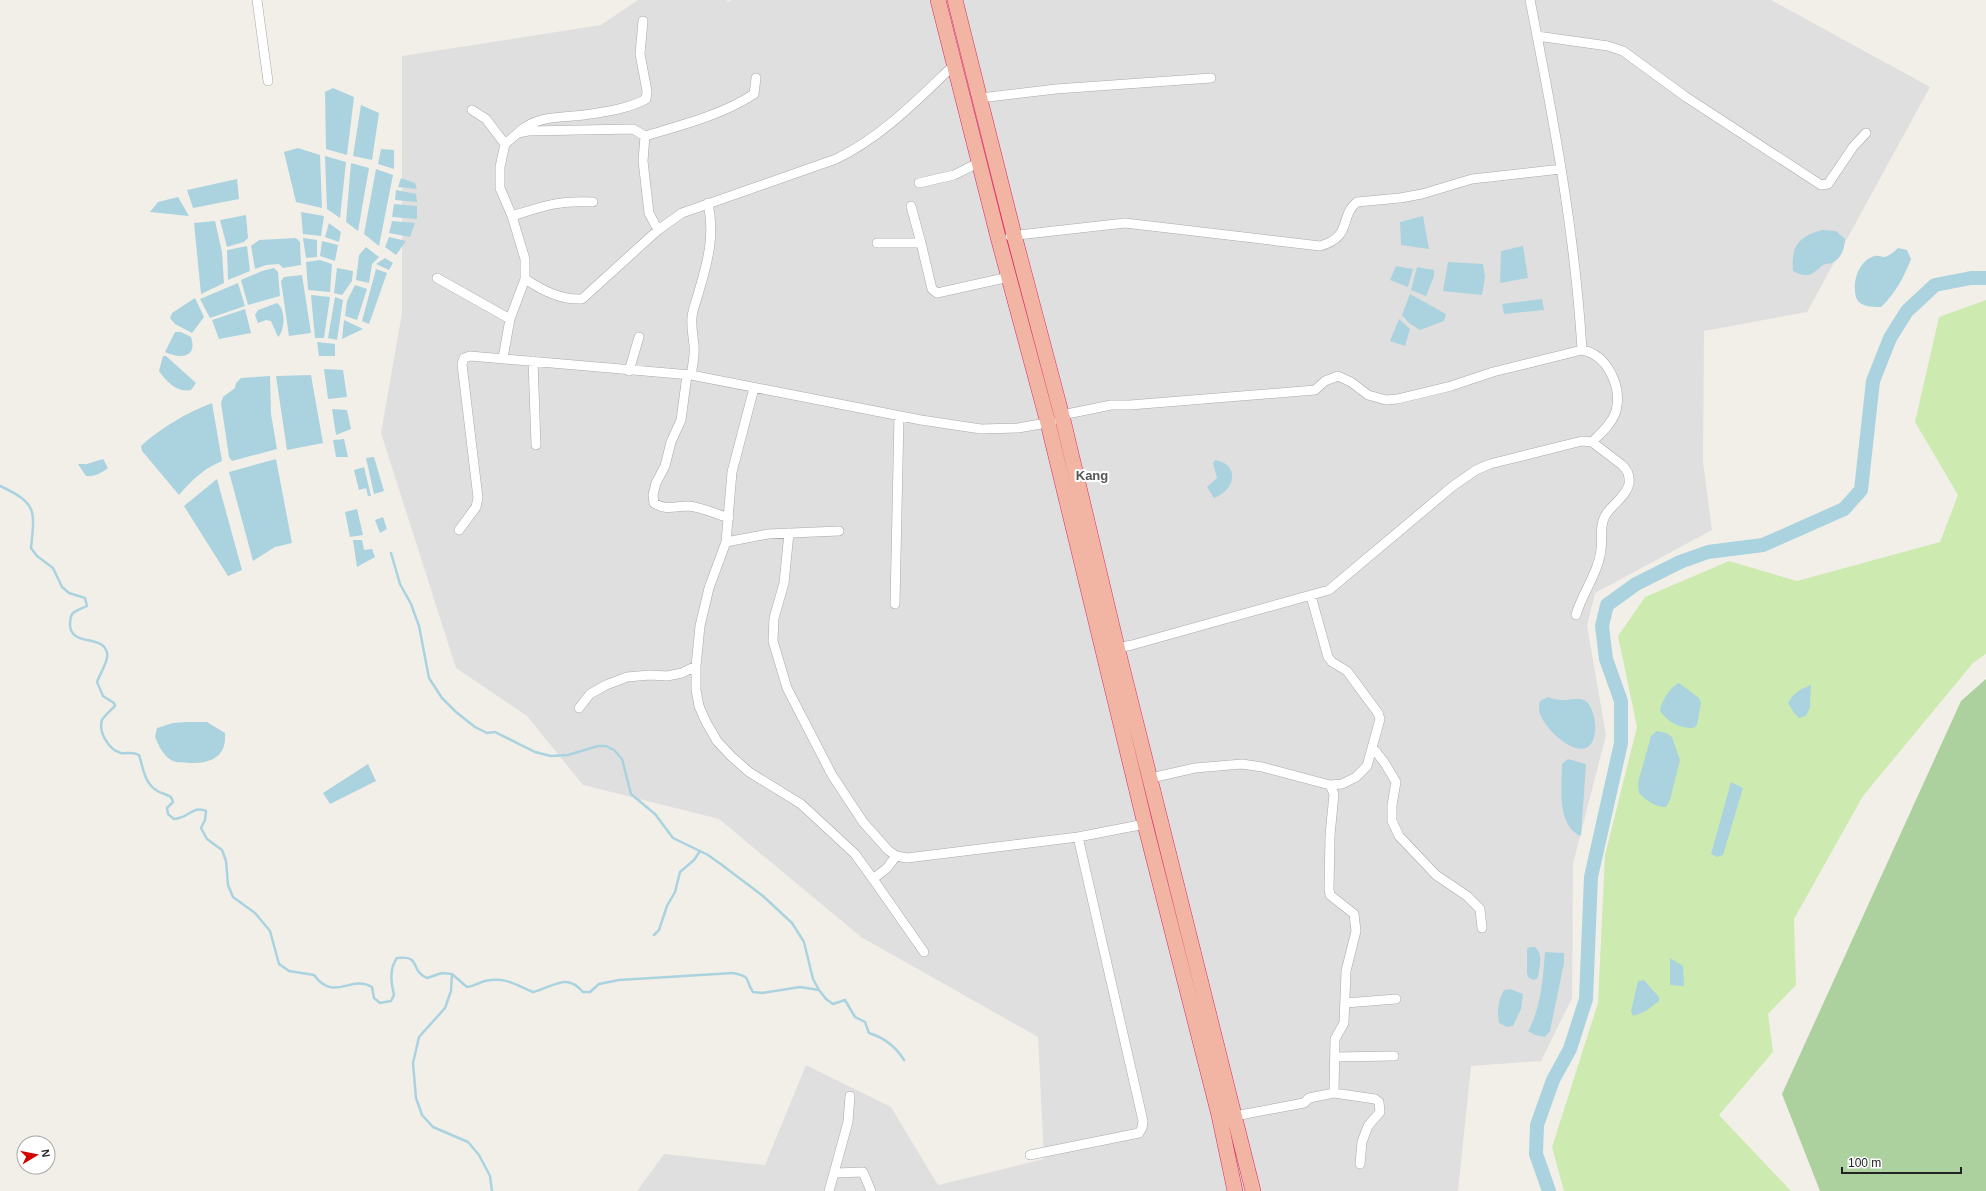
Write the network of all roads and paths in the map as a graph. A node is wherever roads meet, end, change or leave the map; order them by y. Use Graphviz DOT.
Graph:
graph roads {
  1 [pos="256,0"];
  2 [pos="938,0"];
  3 [pos="955,0"];
  4 [pos="1530,0"];
  5 [pos="643,21"];
  6 [pos="1537,36"];
  7 [pos="954,65"];
  8 [pos="756,78"];
  9 [pos="1211,78"];
  10 [pos="268,81"];
  11 [pos="980,98"];
  12 [pos="472,110"];
  13 [pos="518,133"];
  14 [pos="1866,133"];
  15 [pos="645,136"];
  16 [pos="505,144"];
  17 [pos="980,162"];
  18 [pos="1560,169"];
  19 [pos="919,183"];
  20 [pos="593,202"];
  21 [pos="708,203"];
  22 [pos="911,206"];
  23 [pos="512,216"];
  24 [pos="658,230"];
  25 [pos="1014,236"];
  26 [pos="998,237"];
  27 [pos="877,243"];
  28 [pos="921,243"];
  29 [pos="1009,277"];
  30 [pos="437,278"];
  31 [pos="524,279"];
  32 [pos="510,319"];
  33 [pos="639,337"];
  34 [pos="1582,350"];
  35 [pos="503,358"];
  36 [pos="533,361"];
  37 [pos="629,371"];
  38 [pos="689,375"];
  39 [pos="754,388"];
  40 [pos="899,416"];
  41 [pos="1062,417"];
  42 [pos="1048,423"];
  43 [pos="1592,442"];
  44 [pos="536,445"];
  45 [pos="729,518"];
  46 [pos="459,530"];
  47 [pos="839,531"];
  48 [pos="789,533"];
  49 [pos="726,542"];
  50 [pos="1311,596"];
  51 [pos="895,604"];
  52 [pos="1576,615"];
  53 [pos="1110,649"];
  54 [pos="696,666"];
  55 [pos="579,708"];
  56 [pos="1373,748"];
  57 [pos="1151,778"];
  58 [pos="1330,785"];
  59 [pos="1145,824"];
  60 [pos="1078,837"];
  61 [pos="896,856"];
  62 [pos="873,879"];
  63 [pos="1482,928"];
  64 [pos="924,952"];
  65 [pos="1396,999"];
  66 [pos="1345,1002"];
  67 [pos="1212,1026"];
  68 [pos="1197,1030"];
  69 [pos="1394,1056"];
  70 [pos="1335,1057"];
  71 [pos="1334,1093"];
  72 [pos="850,1096"];
  73 [pos="1235,1116"];
  74 [pos="1030,1155"];
  75 [pos="1360,1164"];
  76 [pos="835,1173"];
  77 [pos="829,1191"];
  78 [pos="871,1191"];
  79 [pos="1236,1191"];
  80 [pos="1253,1191"];
  1 -- 10 [label="street"];
  2 -- 7 [label="highway"];
  3 -- 11 [label="highway"];
  4 -- 6 [label="street"];
  5 -- 13 [label="street"];
  6 -- 14 [label="street"];
  6 -- 18 [label="street"];
  7 -- 17 [label="highway"];
  7 -- 21 [label="street"];
  8 -- 15 [label="street"];
  9 -- 11 [label="street"];
  11 -- 25 [label="highway"];
  12 -- 16 [label="street"];
  13 -- 15 [label="street"];
  13 -- 16 [label="street"];
  15 -- 24 [label="street"];
  16 -- 23 [label="street"];
  17 -- 19 [label="street"];
  17 -- 26 [label="highway"];
  18 -- 25 [label="street"];
  18 -- 34 [label="street"];
  20 -- 23 [label="street"];
  21 -- 24 [label="street"];
  21 -- 38 [label="street"];
  22 -- 28 [label="street"];
  23 -- 31 [label="street"];
  24 -- 31 [label="street"];
  25 -- 26 [label="street"];
  25 -- 41 [label="highway"];
  26 -- 29 [label="highway"];
  27 -- 28 [label="street"];
  28 -- 29 [label="street"];
  29 -- 42 [label="highway"];
  30 -- 32 [label="street"];
  31 -- 32 [label="street"];
  32 -- 35 [label="street"];
  33 -- 37 [label="street"];
  34 -- 41 [label="street"];
  34 -- 43 [label="street"];
  35 -- 36 [label="street"];
  35 -- 46 [label="street"];
  36 -- 37 [label="street"];
  36 -- 44 [label="street"];
  37 -- 38 [label="street"];
  38 -- 39 [label="street"];
  38 -- 45 [label="street"];
  39 -- 40 [label="street"];
  39 -- 45 [label="street"];
  40 -- 42 [label="street"];
  40 -- 51 [label="street"];
  41 -- 42 [label="street"];
  41 -- 53 [label="highway"];
  42 -- 53 [label="highway"];
  43 -- 50 [label="street"];
  43 -- 52 [label="street"];
  45 -- 49 [label="street"];
  47 -- 48 [label="street"];
  48 -- 49 [label="street"];
  48 -- 61 [label="street"];
  49 -- 54 [label="street"];
  50 -- 53 [label="street"];
  50 -- 56 [label="street"];
  53 -- 57 [label="highway"];
  53 -- 59 [label="highway"];
  54 -- 55 [label="street"];
  54 -- 62 [label="street"];
  56 -- 58 [label="street"];
  56 -- 63 [label="street"];
  57 -- 58 [label="street"];
  57 -- 67 [label="highway"];
  58 -- 66 [label="street"];
  59 -- 60 [label="street"];
  59 -- 68 [label="highway"];
  60 -- 61 [label="street"];
  60 -- 74 [label="street"];
  61 -- 62 [label="street"];
  62 -- 64 [label="street"];
  65 -- 66 [label="street"];
  66 -- 70 [label="street"];
  67 -- 68 [label="highway"];
  67 -- 73 [label="highway"];
  68 -- 79 [label="highway"];
  69 -- 70 [label="street"];
  70 -- 71 [label="street"];
  71 -- 73 [label="street"];
  71 -- 75 [label="street"];
  72 -- 76 [label="street"];
  73 -- 80 [label="highway"];
  76 -- 77 [label="street"];
  76 -- 78 [label="street"];
}
